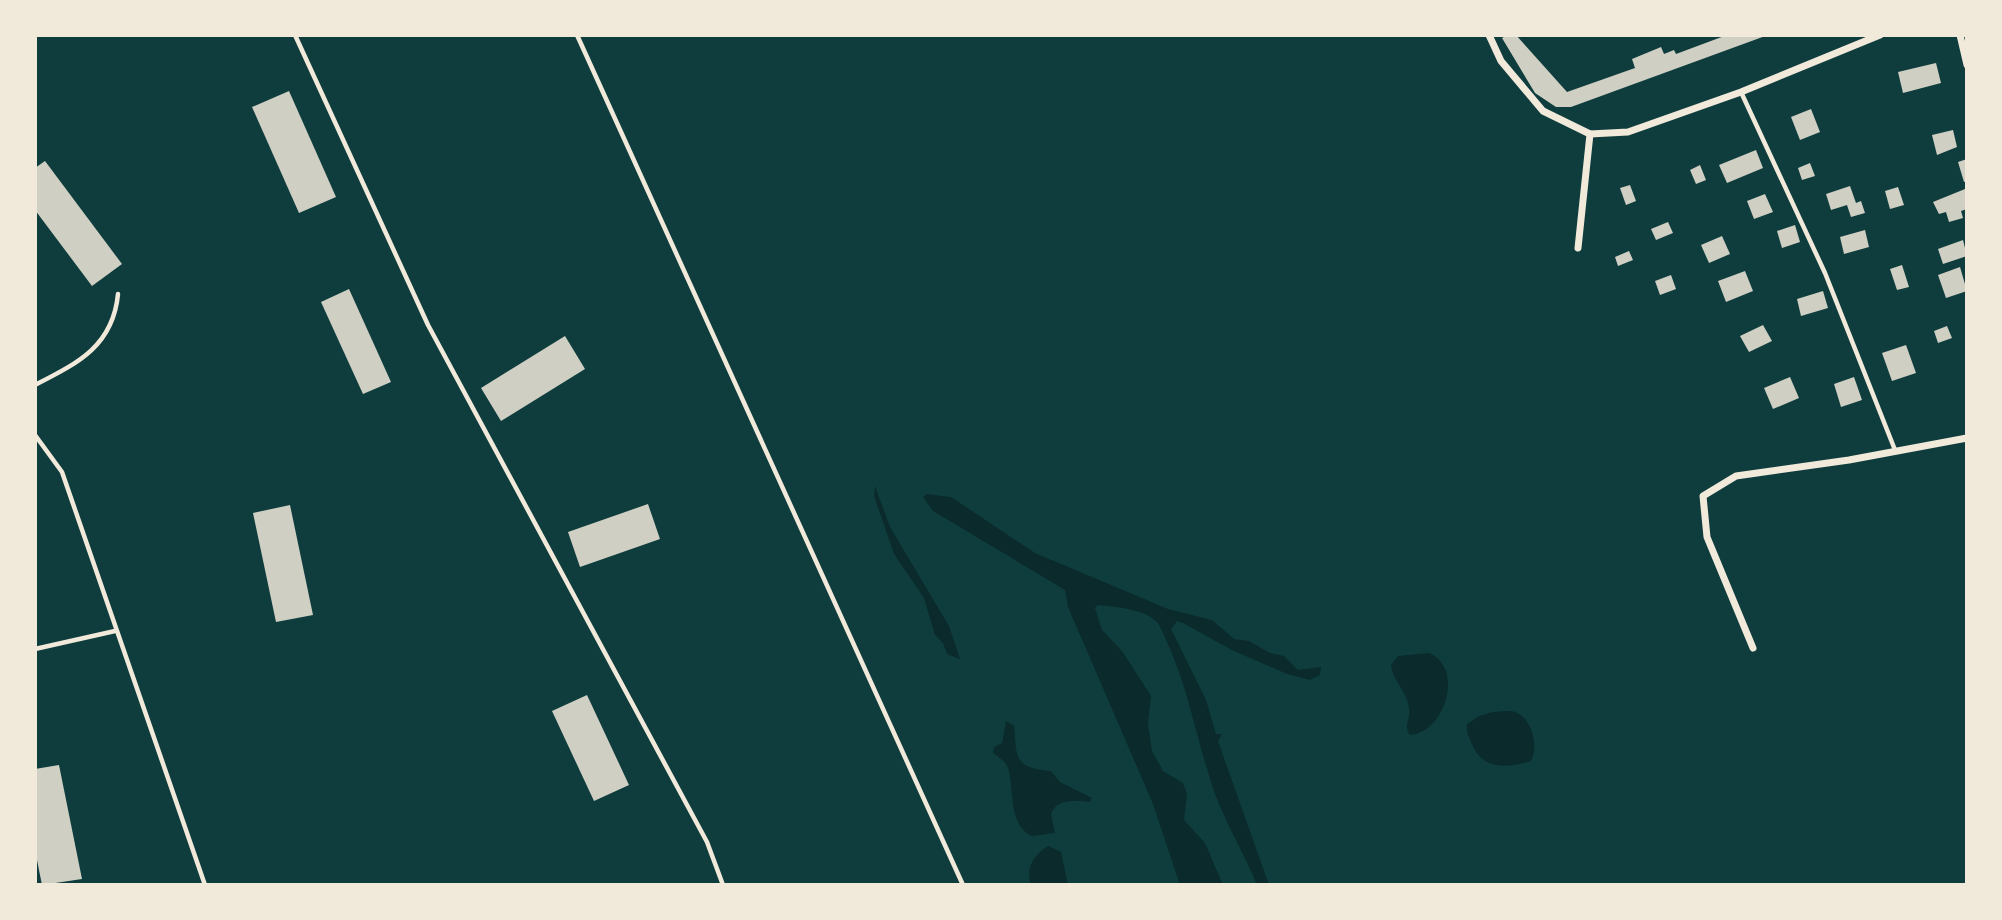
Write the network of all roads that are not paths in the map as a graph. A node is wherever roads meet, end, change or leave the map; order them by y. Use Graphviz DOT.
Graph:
graph roads {
  1 [pos="295,35"];
  2 [pos="577,35"];
  3 [pos="1489,35"];
  4 [pos="1880,35"];
  5 [pos="1960,35"];
  6 [pos="1967,65"];
  7 [pos="1741,92"];
  8 [pos="1590,134"];
  9 [pos="1578,248"];
  10 [pos="118,294"];
  11 [pos="35,386"];
  12 [pos="35,435"];
  13 [pos="1967,438"];
  14 [pos="1895,450"];
  15 [pos="116,631"];
  16 [pos="1753,648"];
  17 [pos="35,649"];
  18 [pos="205,885"];
  19 [pos="723,885"];
  20 [pos="963,885"];
  1 -- 19 [label="lane"];
  2 -- 20 [label="lane"];
  3 -- 8 [label="street"];
  4 -- 7 [label="street"];
  5 -- 6 [label="street"];
  7 -- 8 [label="street"];
  7 -- 14 [label="lane"];
  8 -- 9 [label="street"];
  10 -- 11 [label="lane"];
  12 -- 15 [label="lane"];
  13 -- 14 [label="street"];
  14 -- 16 [label="street"];
  15 -- 17 [label="lane"];
  15 -- 18 [label="lane"];
}
